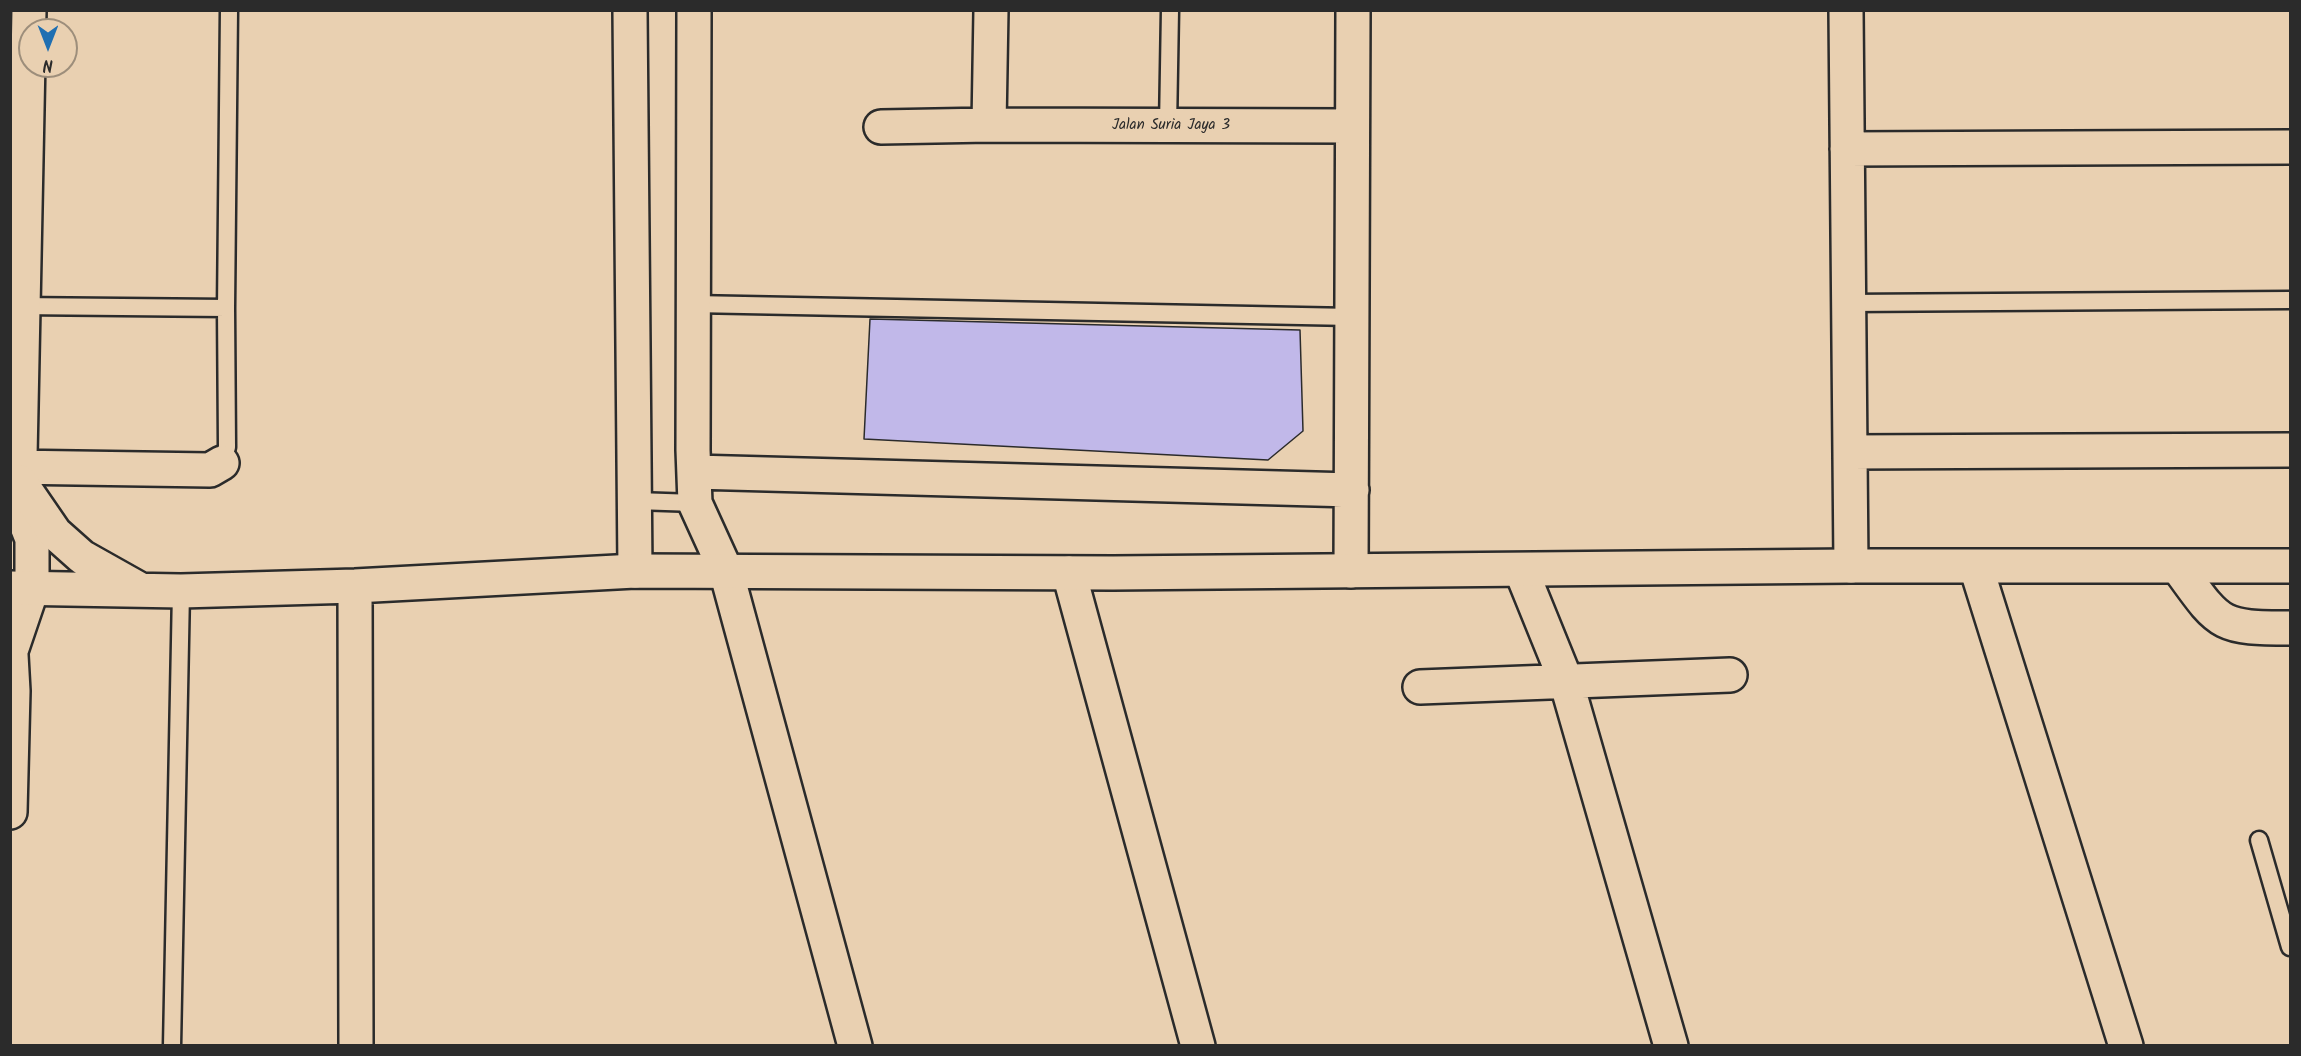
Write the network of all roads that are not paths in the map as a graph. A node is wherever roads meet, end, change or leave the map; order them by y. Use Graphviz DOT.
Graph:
graph roads {
  1 [pos="30,10"];
  2 [pos="229,10"];
  3 [pos="630,10"];
  4 [pos="694,10"];
  5 [pos="992,10"];
  6 [pos="1170,10"];
  7 [pos="1353,10"];
  8 [pos="1846,10"];
  9 [pos="989,125"];
  10 [pos="1352,126"];
  11 [pos="1168,127"];
  12 [pos="881,128"];
  13 [pos="2290,147"];
  14 [pos="1847,149"];
  15 [pos="2290,300"];
  16 [pos="1848,303"];
  17 [pos="693,304"];
  18 [pos="17,306"];
  19 [pos="226,308"];
  20 [pos="1352,316"];
  21 [pos="2290,450"];
  22 [pos="1850,452"];
  23 [pos="222,463"];
  24 [pos="695,487"];
  25 [pos="15,490"];
  26 [pos="1352,490"];
  27 [pos="636,501"];
  28 [pos="1851,566"];
  29 [pos="2290,566"];
  30 [pos="1976,567"];
  31 [pos="2178,567"];
  32 [pos="1521,570"];
  33 [pos="635,571"];
  34 [pos="726,571"];
  35 [pos="1351,571"];
  36 [pos="1069,573"];
  37 [pos="355,586"];
  38 [pos="21,588"];
  39 [pos="141,590"];
  40 [pos="182,591"];
  41 [pos="2290,628"];
  42 [pos="11,642"];
  43 [pos="1730,675"];
  44 [pos="1566,681"];
  45 [pos="1420,687"];
  46 [pos="12,691"];
  47 [pos="10,812"];
  48 [pos="2259,840"];
  49 [pos="2290,947"];
  50 [pos="172,1046"];
  51 [pos="356,1046"];
  52 [pos="855,1046"];
  53 [pos="1198,1046"];
  54 [pos="1671,1046"];
  55 [pos="2126,1046"];
  1 -- 18 [label="street"];
  2 -- 19 [label="lane"];
  3 -- 27 [label="street"];
  4 -- 17 [label="street"];
  5 -- 9 [label="street"];
  6 -- 11 [label="lane"];
  7 -- 10 [label="street"];
  8 -- 14 [label="street"];
  9 -- 11 [label="street, Jalan Suria Jaya 3"];
  9 -- 12 [label="street, Jalan Suria Jaya 3"];
  10 -- 11 [label="street, Jalan Suria Jaya 3"];
  10 -- 20 [label="street"];
  13 -- 14 [label="street"];
  14 -- 16 [label="street"];
  15 -- 16 [label="lane"];
  16 -- 22 [label="street"];
  17 -- 20 [label="lane"];
  17 -- 24 [label="street"];
  18 -- 19 [label="lane"];
  18 -- 25 [label="street"];
  19 -- 23 [label="lane"];
  20 -- 26 [label="street"];
  21 -- 22 [label="street"];
  22 -- 28 [label="street"];
  23 -- 25 [label="street"];
  24 -- 26 [label="street"];
  24 -- 27 [label="lane"];
  24 -- 34 [label="street"];
  25 -- 38 [label="street"];
  25 -- 39 [label="street"];
  26 -- 35 [label="street"];
  27 -- 33 [label="street"];
  28 -- 30 [label="street"];
  28 -- 32 [label="street"];
  29 -- 31 [label="street"];
  30 -- 31 [label="street"];
  30 -- 55 [label="street"];
  31 -- 41 [label="street"];
  32 -- 35 [label="street"];
  32 -- 44 [label="street"];
  33 -- 34 [label="street"];
  33 -- 37 [label="street"];
  34 -- 36 [label="street"];
  34 -- 52 [label="street"];
  35 -- 36 [label="street"];
  36 -- 53 [label="street"];
  37 -- 40 [label="street"];
  37 -- 51 [label="street"];
  38 -- 39 [label="street"];
  38 -- 42 [label="street"];
  39 -- 40 [label="street"];
  40 -- 50 [label="lane"];
  42 -- 46 [label="street"];
  43 -- 44 [label="street"];
  44 -- 45 [label="street"];
  44 -- 54 [label="street"];
  46 -- 47 [label="street"];
  48 -- 49 [label="lane"];
}
